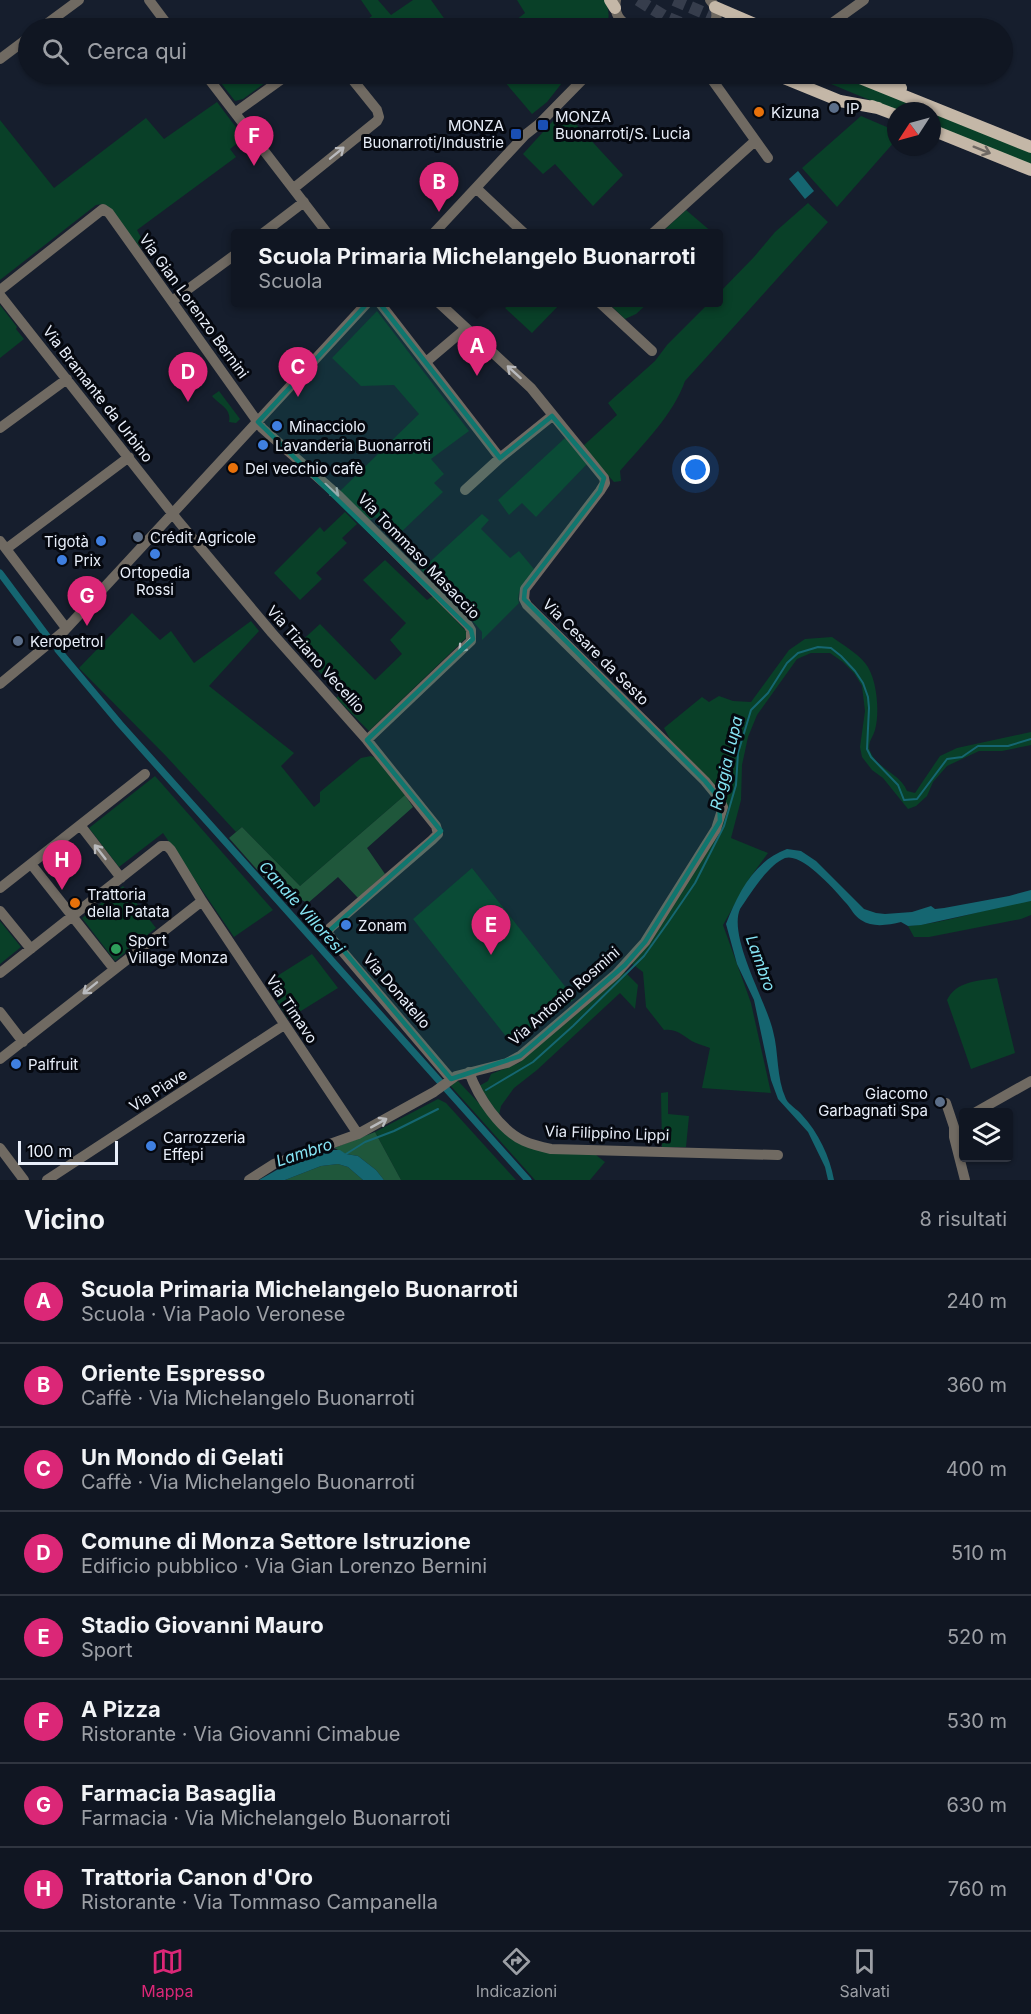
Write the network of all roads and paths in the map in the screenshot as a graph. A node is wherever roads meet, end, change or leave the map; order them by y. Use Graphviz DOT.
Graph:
graph roads {
  1 [pos="79,0"];
  2 [pos="149,0"];
  3 [pos="864,0"];
  4 [pos="711,2"];
  5 [pos="55,18"];
  6 [pos="162,18"];
  7 [pos="717,18"];
  8 [pos="744,18"];
  9 [pos="839,18"];
  10 [pos="18,46"];
  11 [pos="0,59"];
  12 [pos="213,84"];
  13 [pos="275,84"];
  14 [pos="356,84"];
  15 [pos="569,84"];
  16 [pos="578,84"];
  17 [pos="715,84"];
  18 [pos="798,84"];
  19 [pos="820,84"];
  20 [pos="874,84"];
  21 [pos="896,84"];
  22 [pos="918,102"];
  23 [pos="925,102"];
  24 [pos="878,108"];
  25 [pos="941,111"];
  26 [pos="236,112"];
  27 [pos="887,112"];
  28 [pos="941,134"];
  29 [pos="525,135"];
  30 [pos="755,141"];
  31 [pos="1031,147"];
  32 [pos="768,158"];
  33 [pos="1031,170"];
  34 [pos="294,188"];
  35 [pos="476,188"];
  36 [pos="304,202"];
  37 [pos="269,229"];
  38 [pos="324,229"];
  39 [pos="438,229"];
  40 [pos="520,229"];
  41 [pos="657,229"];
  42 [pos="231,258"];
  43 [pos="0,290"];
  44 [pos="0,294"];
  45 [pos="172,301"];
  46 [pos="364,307"];
  47 [pos="382,307"];
  48 [pos="442,307"];
  49 [pos="603,307"];
  50 [pos="465,328"];
  51 [pos="652,351"];
  52 [pos="426,362"];
  53 [pos="67,379"];
  54 [pos="552,416"];
  55 [pos="258,422"];
  56 [pos="0,428"];
  57 [pos="129,457"];
  58 [pos="500,458"];
  59 [pos="465,490"];
  60 [pos="172,513"];
  61 [pos="3,545"];
  62 [pos="66,628"];
  63 [pos="0,684"];
  64 [pos="367,740"];
  65 [pos="145,774"];
  66 [pos="723,807"];
  67 [pos="80,825"];
  68 [pos="436,826"];
  69 [pos="31,864"];
  70 [pos="121,878"];
  71 [pos="0,888"];
  72 [pos="202,901"];
  73 [pos="0,911"];
  74 [pos="73,916"];
  75 [pos="31,949"];
  76 [pos="114,969"];
  77 [pos="0,973"];
  78 [pos="0,1012"];
  79 [pos="284,1025"];
  80 [pos="23,1041"];
  81 [pos="0,1059"];
  82 [pos="469,1072"];
  83 [pos="1031,1081"];
  84 [pos="445,1084"];
  85 [pos="946,1103"];
  86 [pos="985,1108"];
  87 [pos="959,1123"];
  88 [pos="954,1127"];
  89 [pos="357,1134"];
  90 [pos="0,1148"];
  91 [pos="778,1155"];
  92 [pos="24,1180"];
  93 [pos="47,1180"];
  94 [pos="249,1180"];
  95 [pos="965,1180"];
  1 -- 5 [label="street"];
  2 -- 6 [label="street"];
  3 -- 9 [label="street"];
  4 -- 7 [label="street"];
  4 -- 8 [label="main road"];
  10 -- 11 [label="street"];
  12 -- 26 [label="street"];
  13 -- 26 [label="street"];
  34 -- 14 [label="street, one-way"];
  15 -- 29 [label="street"];
  16 -- 29 [label="street"];
  17 -- 30 [label="street"];
  18 -- 24 [label="main road"];
  19 -- 24 [label="main road"];
  20 -- 22 [label="main road"];
  21 -- 23 [label="main road"];
  24 -- 27 [label="main road"];
  25 -- 31 [label="main road"];
  26 -- 34 [label="street"];
  28 -- 33 [label="main road, one-way"];
  29 -- 35 [label="street"];
  30 -- 32 [label="street"];
  30 -- 41 [label="street"];
  34 -- 36 [label="street"];
  35 -- 39 [label="street"];
  35 -- 40 [label="street"];
  36 -- 37 [label="street"];
  36 -- 38 [label="street"];
  42 -- 45 [label="street"];
  43 -- 45 [label="street, Via Gian Lorenzo Bernini"];
  44 -- 53 [label="street, Via Bramante da Urbino"];
  45 -- 55 [label="street, Via Gian Lorenzo Bernini"];
  46 -- 55 [label="street"];
  47 -- 52 [label="street"];
  48 -- 50 [label="street"];
  49 -- 51 [label="street"];
  50 -- 52 [label="street"];
  54 -- 50 [label="street, one-way"];
  52 -- 58 [label="street"];
  53 -- 56 [label="street"];
  53 -- 57 [label="street, Via Bramante da Urbino"];
  54 -- 58 [label="street"];
  54 -- 66 [label="street, Via Cesare da Sesto"];
  55 -- 60 [label="street"];
  55 -- 64 [label="street, Via Tommaso Masaccio, one-way"];
  57 -- 60 [label="street, Via Bramante da Urbino"];
  57 -- 61 [label="street"];
  58 -- 59 [label="street"];
  60 -- 62 [label="street"];
  60 -- 64 [label="street, Via Tiziano Vecellio"];
  61 -- 62 [label="street"];
  62 -- 63 [label="street"];
  64 -- 68 [label="street, Via Tiziano Vecellio"];
  65 -- 67 [label="street"];
  66 -- 82 [label="street, Via Antonio Rosmini"];
  67 -- 69 [label="street"];
  70 -- 67 [label="street, one-way"];
  68 -- 84 [label="street, Via Donatello"];
  69 -- 71 [label="street"];
  69 -- 74 [label="street"];
  70 -- 72 [label="street, Via Timavo"];
  70 -- 74 [label="street"];
  72 -- 76 [label="street"];
  72 -- 79 [label="street, Via Timavo"];
  73 -- 75 [label="street"];
  74 -- 75 [label="street"];
  74 -- 76 [label="street"];
  75 -- 77 [label="street"];
  76 -- 80 [label="street, one-way"];
  78 -- 80 [label="street"];
  79 -- 89 [label="street, Via Timavo"];
  79 -- 93 [label="street, Via Piave"];
  80 -- 81 [label="street"];
  82 -- 84 [label="street, Via Antonio Rosmini"];
  82 -- 91 [label="street, Via Filippino Lippi"];
  83 -- 86 [label="street"];
  89 -- 84 [label="street, Via Antonio Rosmini, one-way"];
  85 -- 88 [label="street"];
  87 -- 88 [label="street"];
  88 -- 95 [label="street"];
  89 -- 94 [label="street, Via Antonio Rosmini"];
  90 -- 92 [label="street"];
}
